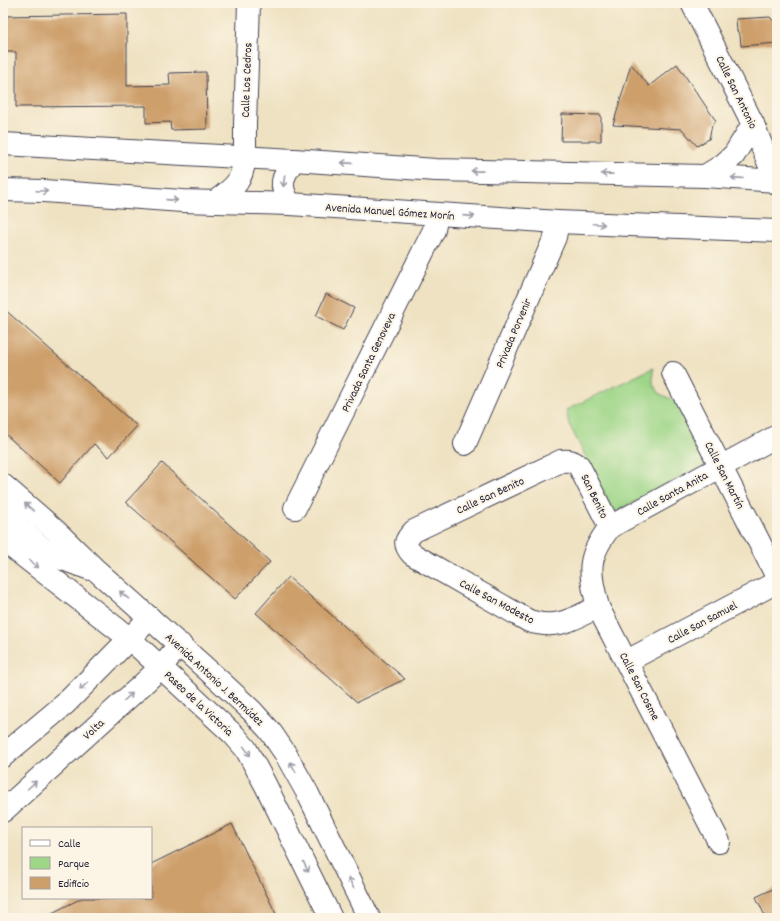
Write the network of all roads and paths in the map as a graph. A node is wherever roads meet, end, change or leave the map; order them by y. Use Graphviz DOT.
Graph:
graph roads {
  1 [pos="249,3"];
  2 [pos="692,3"];
  3 [pos="753,124"];
  4 [pos="3,144"];
  5 [pos="245,157"];
  6 [pos="294,160"];
  7 [pos="705,176"];
  8 [pos="777,182"];
  9 [pos="3,190"];
  10 [pos="216,201"];
  11 [pos="290,204"];
  12 [pos="437,214"];
  13 [pos="558,222"];
  14 [pos="777,231"];
  15 [pos="673,373"];
  16 [pos="777,436"];
  17 [pos="465,444"];
  18 [pos="580,466"];
  19 [pos="720,466"];
  20 [pos="3,485"];
  21 [pos="295,508"];
  22 [pos="3,513"];
  23 [pos="610,527"];
  24 [pos="3,540"];
  25 [pos="405,542"];
  26 [pos="97,571"];
  27 [pos="777,577"];
  28 [pos="777,582"];
  29 [pos="598,607"];
  30 [pos="150,618"];
  31 [pos="130,639"];
  32 [pos="180,644"];
  33 [pos="627,661"];
  34 [pos="160,667"];
  35 [pos="3,756"];
  36 [pos="3,811"];
  37 [pos="719,842"];
  38 [pos="331,918"];
  39 [pos="369,918"];
  1 -- 5 [label="main road, Calle Los Cedros"];
  2 -- 3 [label="main road, Calle San Antonio"];
  3 -- 7 [label="main road"];
  3 -- 8 [label="main road, Calle San Antonio"];
  4 -- 5 [label="main road"];
  5 -- 6 [label="main road"];
  5 -- 10 [label="main road, Calle Los Cedros"];
  7 -- 6 [label="main road, one-way"];
  6 -- 11 [label="main road, one-way"];
  8 -- 7 [label="main road, one-way"];
  9 -- 10 [label="main road, Avenida Manuel Gómez Morín, one-way"];
  10 -- 11 [label="main road, Avenida Manuel Gómez Morín"];
  11 -- 12 [label="main road, Avenida Manuel Gómez Morín"];
  12 -- 13 [label="main road, Avenida Manuel Gómez Morín, one-way"];
  12 -- 21 [label="main road, Privada Santa Genoveva"];
  13 -- 14 [label="main road, Avenida Manuel Gómez Morín, one-way"];
  13 -- 17 [label="main road, Privada Porvenir"];
  15 -- 19 [label="main road, Calle San Martín"];
  16 -- 19 [label="main road, Calle Santa Anita"];
  18 -- 23 [label="main road, San Benito"];
  18 -- 25 [label="main road, Calle San Benito"];
  19 -- 23 [label="main road, Calle Santa Anita"];
  19 -- 27 [label="main road, Calle San Martín"];
  26 -- 20 [label="main road, Avenida Antonio J. Bermúdez, one-way"];
  22 -- 26 [label="main road"];
  23 -- 29 [label="main road, Calle San Cosme"];
  24 -- 31 [label="main road, Paseo de la Victoria, one-way"];
  25 -- 29 [label="main road, Calle San Modesto"];
  30 -- 26 [label="main road, Avenida Antonio J. Bermúdez, one-way"];
  28 -- 33 [label="main road, Calle San Samuel"];
  29 -- 33 [label="main road, Calle San Cosme"];
  30 -- 31 [label="main road"];
  30 -- 32 [label="main road, Avenida Antonio J. Bermúdez"];
  31 -- 34 [label="main road, Paseo de la Victoria"];
  31 -- 35 [label="main road, one-way"];
  32 -- 34 [label="main road, Volta"];
  39 -- 32 [label="main road, Avenida Antonio J. Bermúdez, one-way"];
  33 -- 37 [label="main road, Calle San Cosme"];
  36 -- 34 [label="main road, Volta, one-way"];
  34 -- 38 [label="main road, Paseo de la Victoria, one-way"];
}
